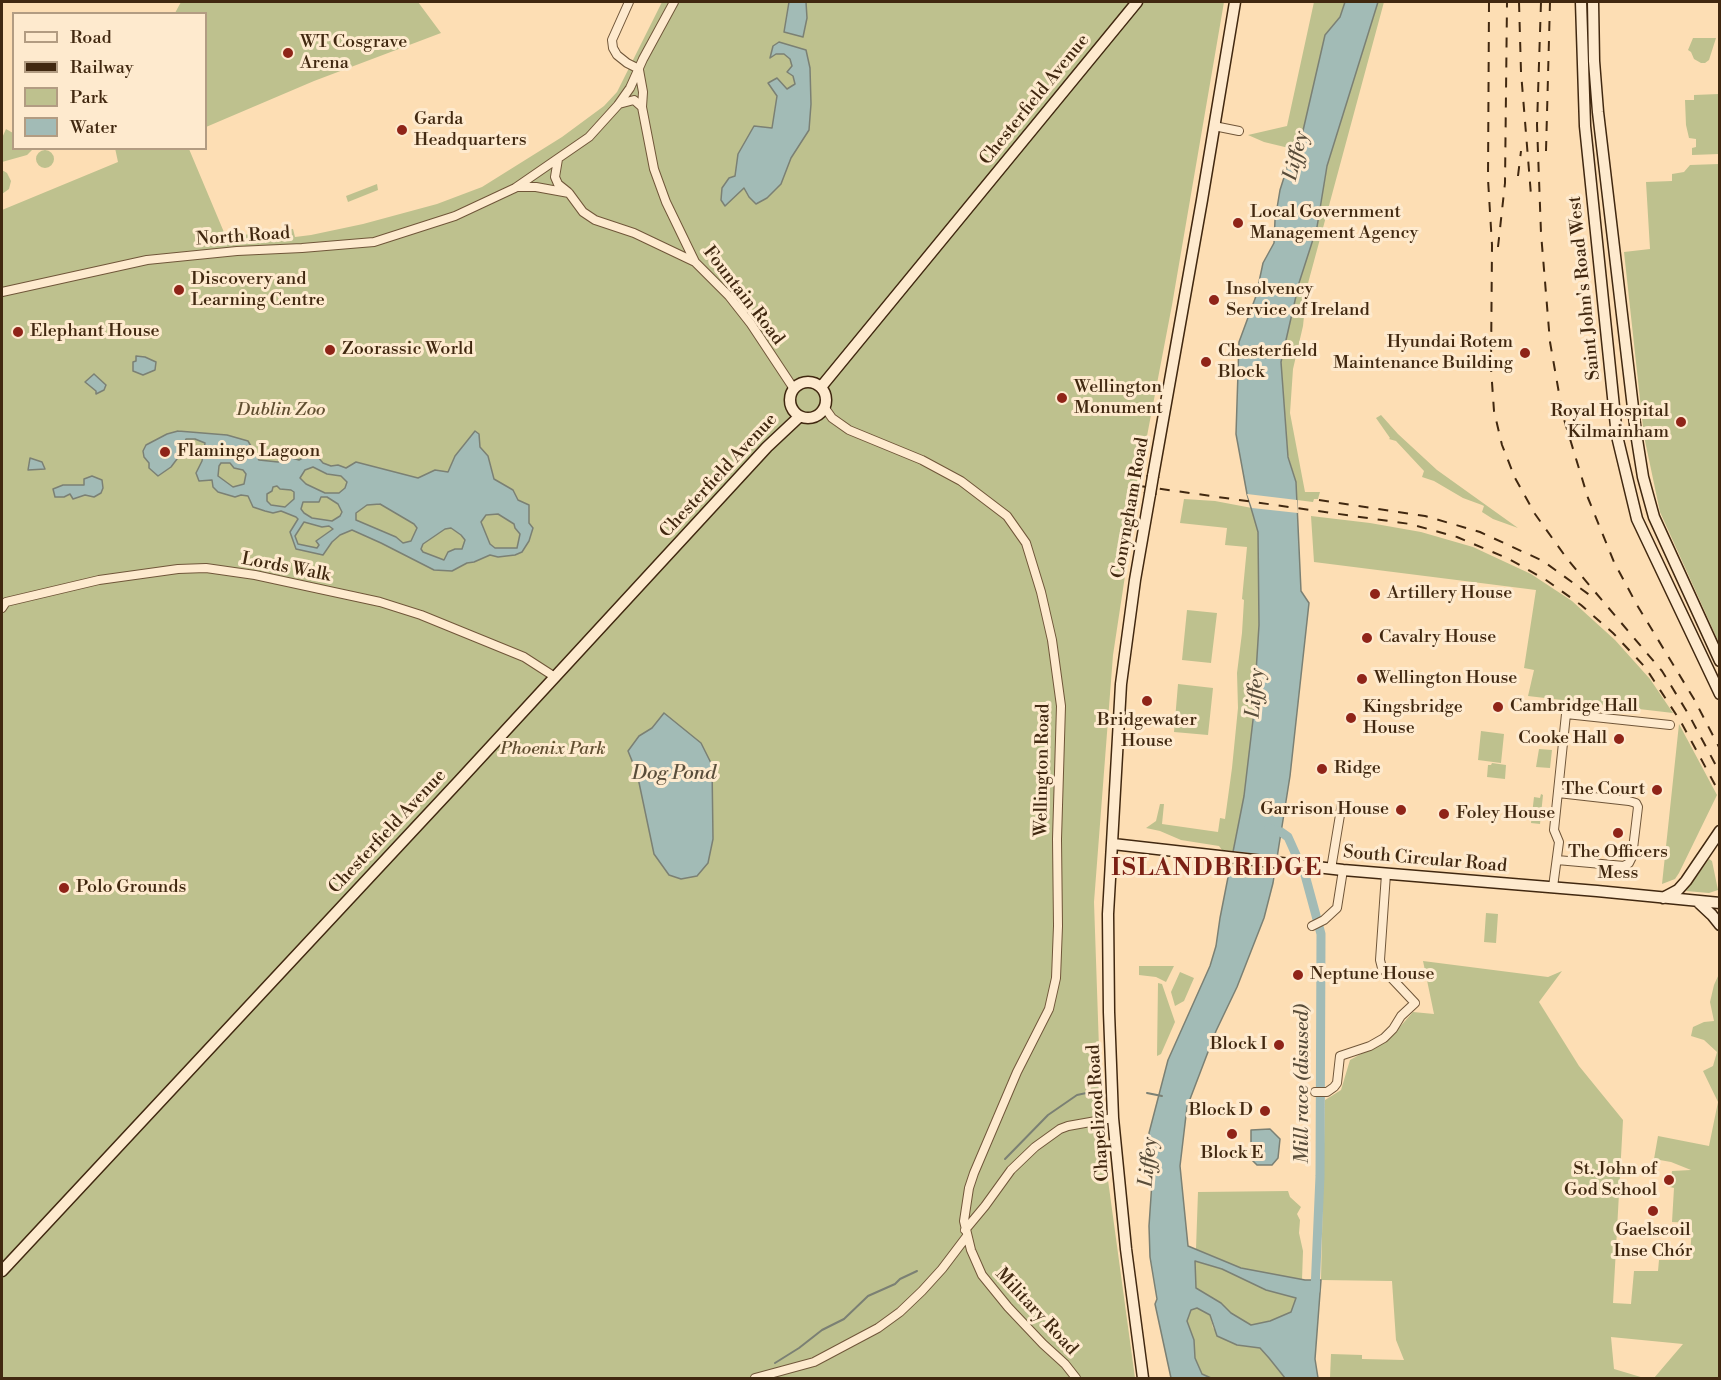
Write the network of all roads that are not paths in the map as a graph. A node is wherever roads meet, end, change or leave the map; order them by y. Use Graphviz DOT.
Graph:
graph roads {
  1 [pos="629,2"];
  2 [pos="674,2"];
  3 [pos="1137,2"];
  4 [pos="1235,2"];
  5 [pos="1581,2"];
  6 [pos="1593,2"];
  7 [pos="639,69"];
  8 [pos="618,105"];
  9 [pos="642,108"];
  10 [pos="1214,126"];
  11 [pos="1239,131"];
  12 [pos="558,159"];
  13 [pos="515,188"];
  14 [pos="569,193"];
  15 [pos="680,234"];
  16 [pos="669,250"];
  17 [pos="695,262"];
  18 [pos="2,292"];
  19 [pos="821,387"];
  20 [pos="794,388"];
  21 [pos="825,408"];
  22 [pos="800,417"];
  23 [pos="2,608"];
  24 [pos="1719,661"];
  25 [pos="555,677"];
  26 [pos="1719,694"];
  27 [pos="1670,725"];
  28 [pos="1558,793"];
  29 [pos="1342,803"];
  30 [pos="1719,831"];
  31 [pos="1113,844"];
  32 [pos="1557,860"];
  33 [pos="1331,869"];
  34 [pos="1343,870"];
  35 [pos="1386,874"];
  36 [pos="1554,887"];
  37 [pos="1663,898"];
  38 [pos="1697,901"];
  39 [pos="1719,903"];
  40 [pos="1719,925"];
  41 [pos="1312,926"];
  42 [pos="1315,1092"];
  43 [pos="1113,1118"];
  44 [pos="966,1233"];
  45 [pos="2,1271"];
  46 [pos="755,1378"];
  47 [pos="1076,1378"];
  48 [pos="1143,1378"];
  1 -- 7 [label="street"];
  2 -- 7 [label="street"];
  3 -- 19 [label="main road, Chesterfield Avenue"];
  4 -- 10 [label="main road, Conyngham Road"];
  5 -- 26 [label="main road, Saint John's Road West"];
  6 -- 24 [label="main road, Saint John's Road West"];
  7 -- 8 [label="street"];
  7 -- 9 [label="street, Fountain Road"];
  8 -- 9 [label="street"];
  8 -- 12 [label="street"];
  9 -- 15 [label="street, Fountain Road"];
  10 -- 11 [label="street"];
  10 -- 31 [label="main road, Conyngham Road, bridge"];
  12 -- 13 [label="street"];
  12 -- 14 [label="street"];
  13 -- 14 [label="street"];
  13 -- 18 [label="street, North Road"];
  14 -- 16 [label="street"];
  15 -- 16 [label="street"];
  15 -- 17 [label="street, Fountain Road"];
  16 -- 17 [label="street"];
  17 -- 20 [label="street, Fountain Road"];
  19 -- 20 [label="main road"];
  19 -- 21 [label="main road"];
  20 -- 22 [label="main road"];
  21 -- 22 [label="main road"];
  21 -- 44 [label="street, Wellington Road"];
  22 -- 25 [label="main road, Chesterfield Avenue"];
  23 -- 25 [label="street, Lords Walk"];
  25 -- 45 [label="main road, Chesterfield Avenue"];
  27 -- 28 [label="street"];
  28 -- 32 [label="street"];
  28 -- 32 [label="street"];
  29 -- 33 [label="street"];
  30 -- 37 [label="main road"];
  31 -- 33 [label="main road, South Circular Road"];
  31 -- 43 [label="main road, Chapelizod Road"];
  32 -- 36 [label="street"];
  33 -- 34 [label="main road, South Circular Road"];
  34 -- 35 [label="main road, South Circular Road"];
  34 -- 41 [label="street"];
  35 -- 36 [label="main road, South Circular Road"];
  35 -- 42 [label="street"];
  36 -- 37 [label="main road, South Circular Road"];
  37 -- 38 [label="main road, South Circular Road"];
  38 -- 39 [label="main road, South Circular Road"];
  38 -- 40 [label="main road"];
  43 -- 44 [label="street"];
  43 -- 48 [label="main road, Chapelizod Road"];
  44 -- 46 [label="street"];
  44 -- 47 [label="street, Military Road"];
}
